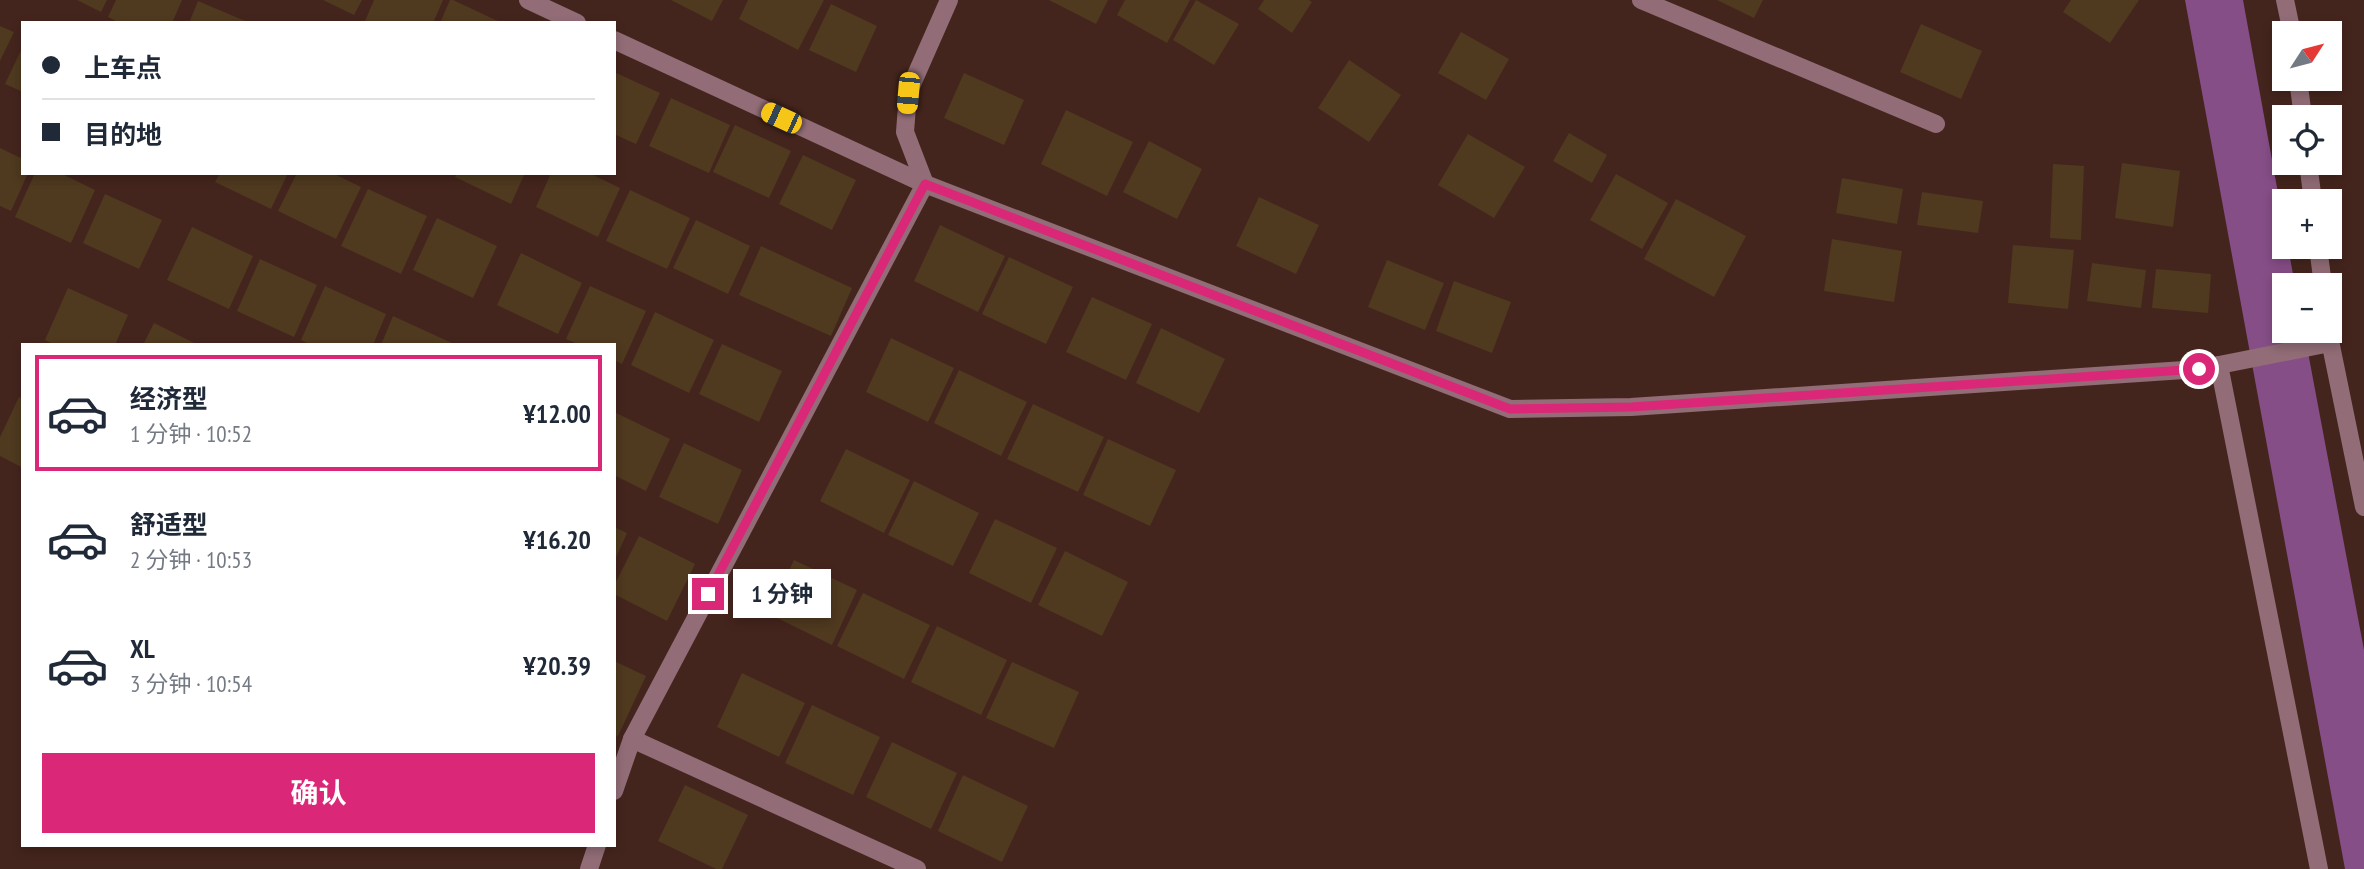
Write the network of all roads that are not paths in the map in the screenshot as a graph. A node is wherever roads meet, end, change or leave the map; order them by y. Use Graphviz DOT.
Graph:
graph roads {
  1 [pos="527,0"];
  2 [pos="949,0"];
  3 [pos="1641,0"];
  4 [pos="2286,0"];
  5 [pos="1660,4"];
  6 [pos="573,21"];
  7 [pos="2289,21"];
  8 [pos="616,41"];
  9 [pos="1936,124"];
  10 [pos="925,184"];
  11 [pos="2305,343"];
  12 [pos="2330,343"];
  13 [pos="2219,365"];
  14 [pos="2364,507"];
  15 [pos="632,739"];
  16 [pos="616,785"];
  17 [pos="596,847"];
  18 [pos="589,869"];
  19 [pos="917,869"];
  20 [pos="2319,869"];
  1 -- 6 [label="street"];
  2 -- 10 [label="street"];
  3 -- 5 [label="street"];
  4 -- 7 [label="street"];
  5 -- 9 [label="street"];
  8 -- 10 [label="street"];
  10 -- 13 [label="street"];
  10 -- 15 [label="street"];
  11 -- 13 [label="street"];
  12 -- 14 [label="street"];
  13 -- 20 [label="street"];
  15 -- 16 [label="street"];
  15 -- 19 [label="street"];
  17 -- 18 [label="street"];
}
